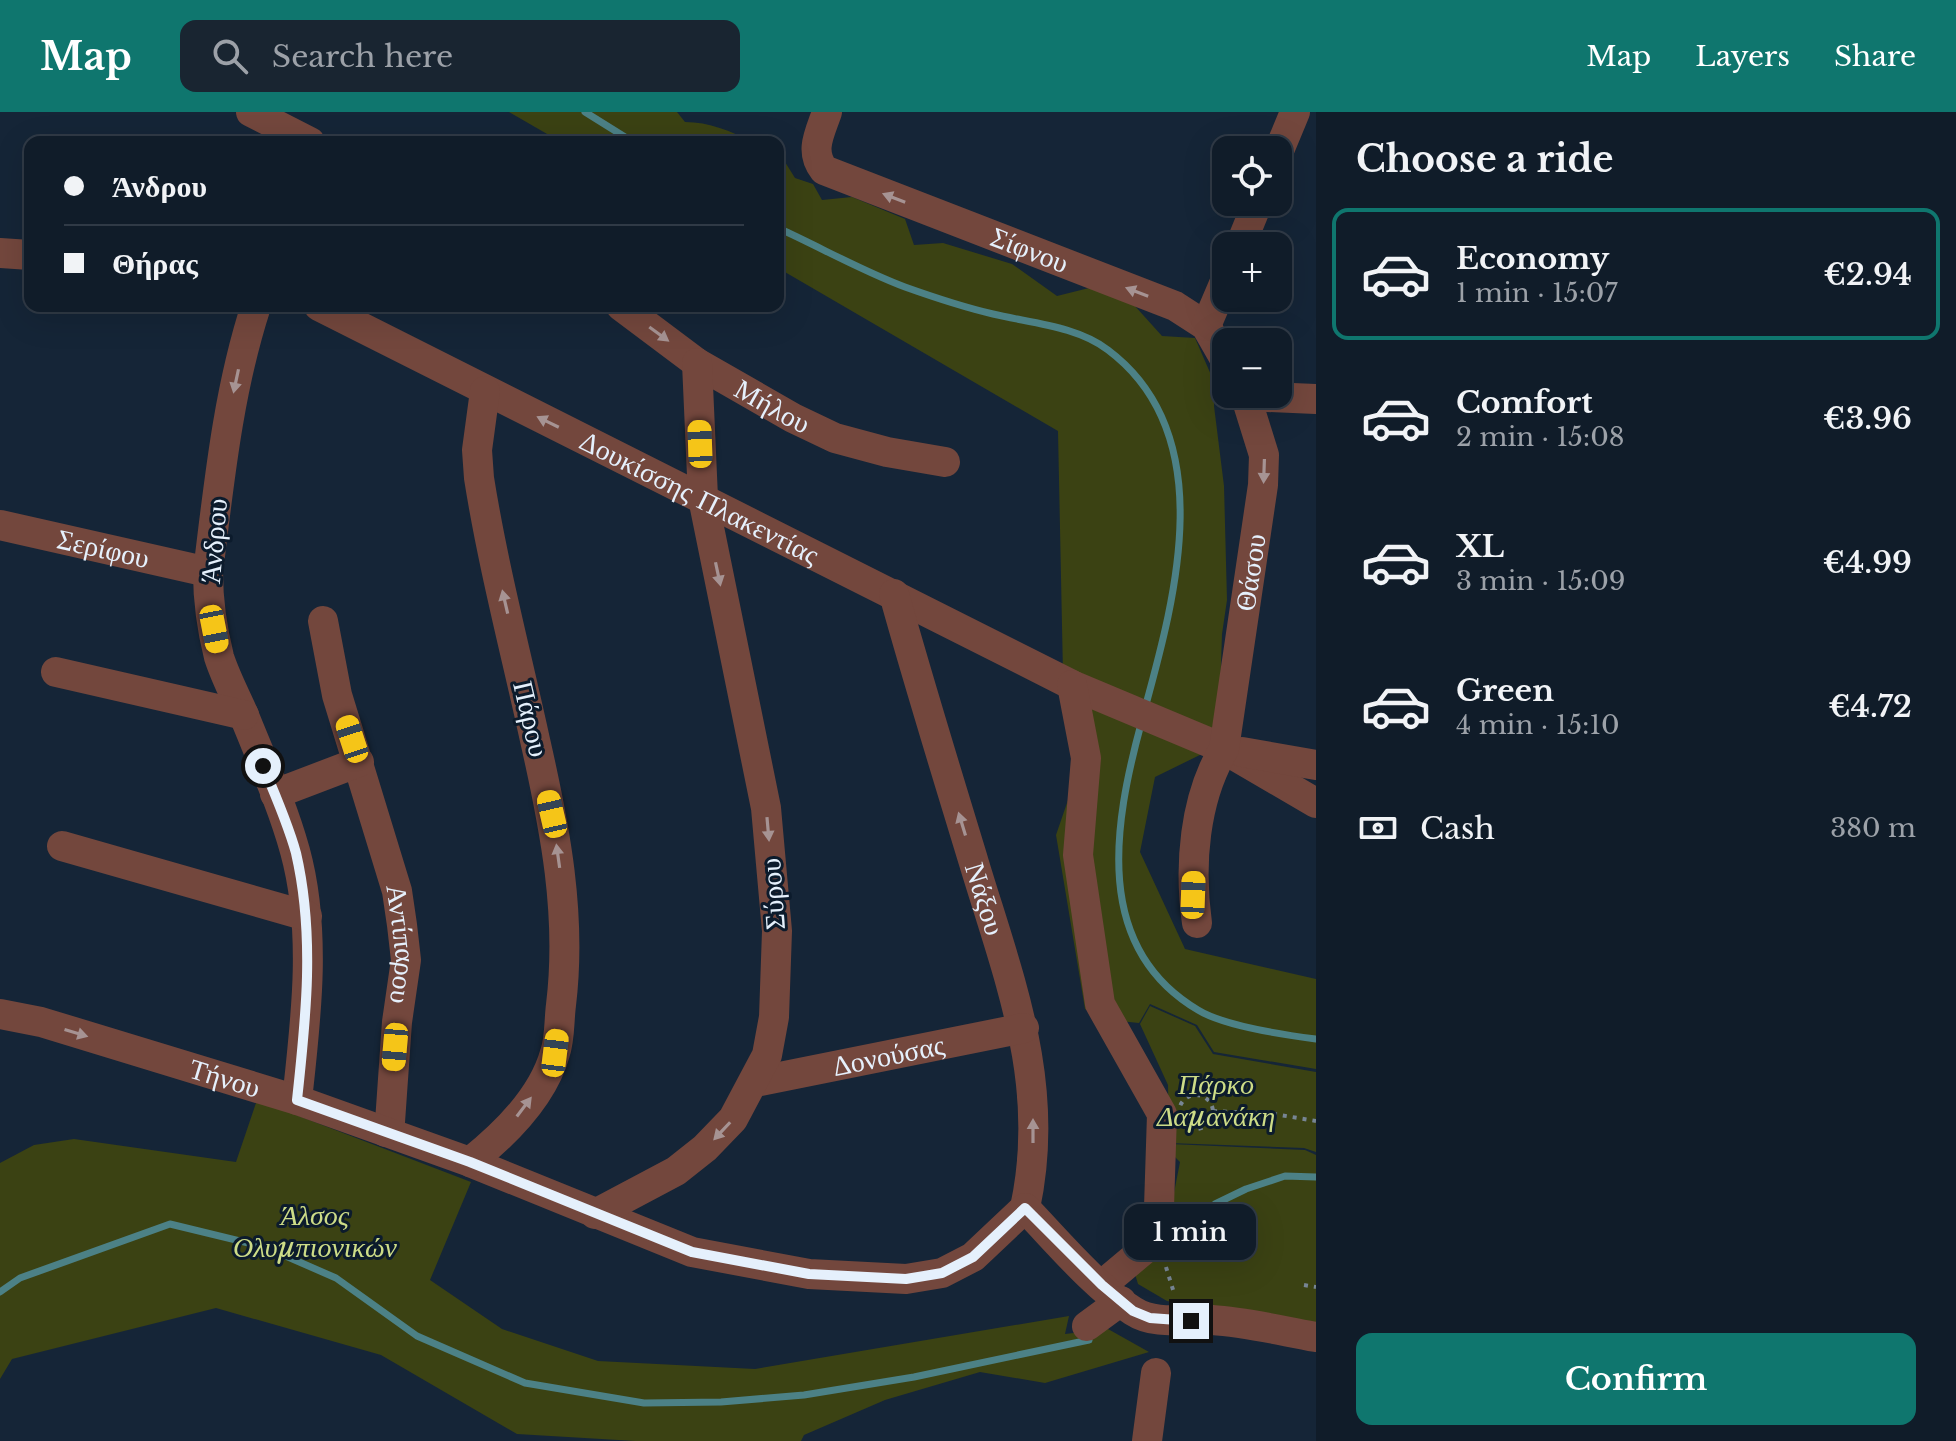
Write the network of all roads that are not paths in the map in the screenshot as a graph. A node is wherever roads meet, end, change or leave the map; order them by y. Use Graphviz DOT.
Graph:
graph roads {
  1 [pos="251,112"];
  2 [pos="827,112"];
  3 [pos="1295,112"];
  4 [pos="298,136"];
  5 [pos="1285,136"];
  6 [pos="0,253"];
  7 [pos="24,255"];
  8 [pos="254,312"];
  9 [pos="340,312"];
  10 [pos="629,312"];
  11 [pos="1212,312"];
  12 [pos="1206,326"];
  13 [pos="1212,336"];
  14 [pos="697,363"];
  15 [pos="485,391"];
  16 [pos="1292,398"];
  17 [pos="1316,399"];
  18 [pos="1250,408"];
  19 [pos="945,462"];
  20 [pos="703,498"];
  21 [pos="0,525"];
  22 [pos="208,572"];
  23 [pos="894,594"];
  24 [pos="323,621"];
  25 [pos="56,672"];
  26 [pos="1076,687"];
  27 [pos="244,715"];
  28 [pos="1222,748"];
  29 [pos="359,762"];
  30 [pos="1316,765"];
  31 [pos="275,794"];
  32 [pos="1316,803"];
  33 [pos="62,846"];
  34 [pos="307,916"];
  35 [pos="1197,923"];
  36 [pos="0,1014"];
  37 [pos="1024,1028"];
  38 [pos="755,1082"];
  39 [pos="297,1100"];
  40 [pos="386,1132"];
  41 [pos="470,1162"];
  42 [pos="1025,1208"];
  43 [pos="595,1214"];
  44 [pos="1112,1293"];
  45 [pos="1087,1326"];
  46 [pos="1316,1337"];
  47 [pos="1156,1373"];
  48 [pos="1147,1441"];
  1 -- 4 [label="street"];
  12 -- 2 [label="street, Σίφνου, one-way"];
  3 -- 5 [label="street"];
  6 -- 7 [label="street"];
  8 -- 22 [label="street, Άνδρου, one-way"];
  9 -- 15 [label="street, Δουκίσσης Πλακεντίας"];
  10 -- 14 [label="street, Μήλου, one-way"];
  11 -- 12 [label="street"];
  12 -- 13 [label="street, Σίφνου"];
  14 -- 19 [label="street, Μήλου"];
  14 -- 20 [label="street, Σύρου"];
  20 -- 15 [label="street, Δουκίσσης Πλακεντίας, one-way"];
  41 -- 15 [label="street, Πάρου, one-way"];
  16 -- 17 [label="street"];
  18 -- 28 [label="street, Θάσου, one-way"];
  20 -- 23 [label="street, Δουκίσσης Πλακεντίας"];
  20 -- 38 [label="street, Σύρου, one-way"];
  21 -- 22 [label="street, Σερίφου"];
  22 -- 27 [label="street, Άνδρου"];
  23 -- 26 [label="street, Δουκίσσης Πλακεντίας"];
  37 -- 23 [label="street, Νάξου, one-way"];
  24 -- 29 [label="street, Αντίπαρου"];
  25 -- 27 [label="street"];
  26 -- 28 [label="street, Δουκίσσης Πλακεντίας"];
  26 -- 44 [label="street"];
  27 -- 31 [label="street, Άνδρου"];
  28 -- 30 [label="street"];
  28 -- 32 [label="street"];
  28 -- 35 [label="street, Θάσου"];
  29 -- 31 [label="street"];
  29 -- 40 [label="street, Αντίπαρου"];
  31 -- 34 [label="street, Άνδρου"];
  33 -- 34 [label="street"];
  34 -- 39 [label="street, Άνδρου"];
  36 -- 39 [label="street, Τήνου, one-way"];
  37 -- 38 [label="street, Δονούσας"];
  42 -- 37 [label="street, Νάξου, one-way"];
  38 -- 43 [label="street, Σύρου, one-way"];
  39 -- 40 [label="street, Τήνου"];
  40 -- 41 [label="street, Τήνου"];
  41 -- 43 [label="street, Τήνου"];
  42 -- 43 [label="street, Τήνου"];
  42 -- 44 [label="street"];
  44 -- 45 [label="street"];
  44 -- 46 [label="street"];
  47 -- 48 [label="street"];
}
